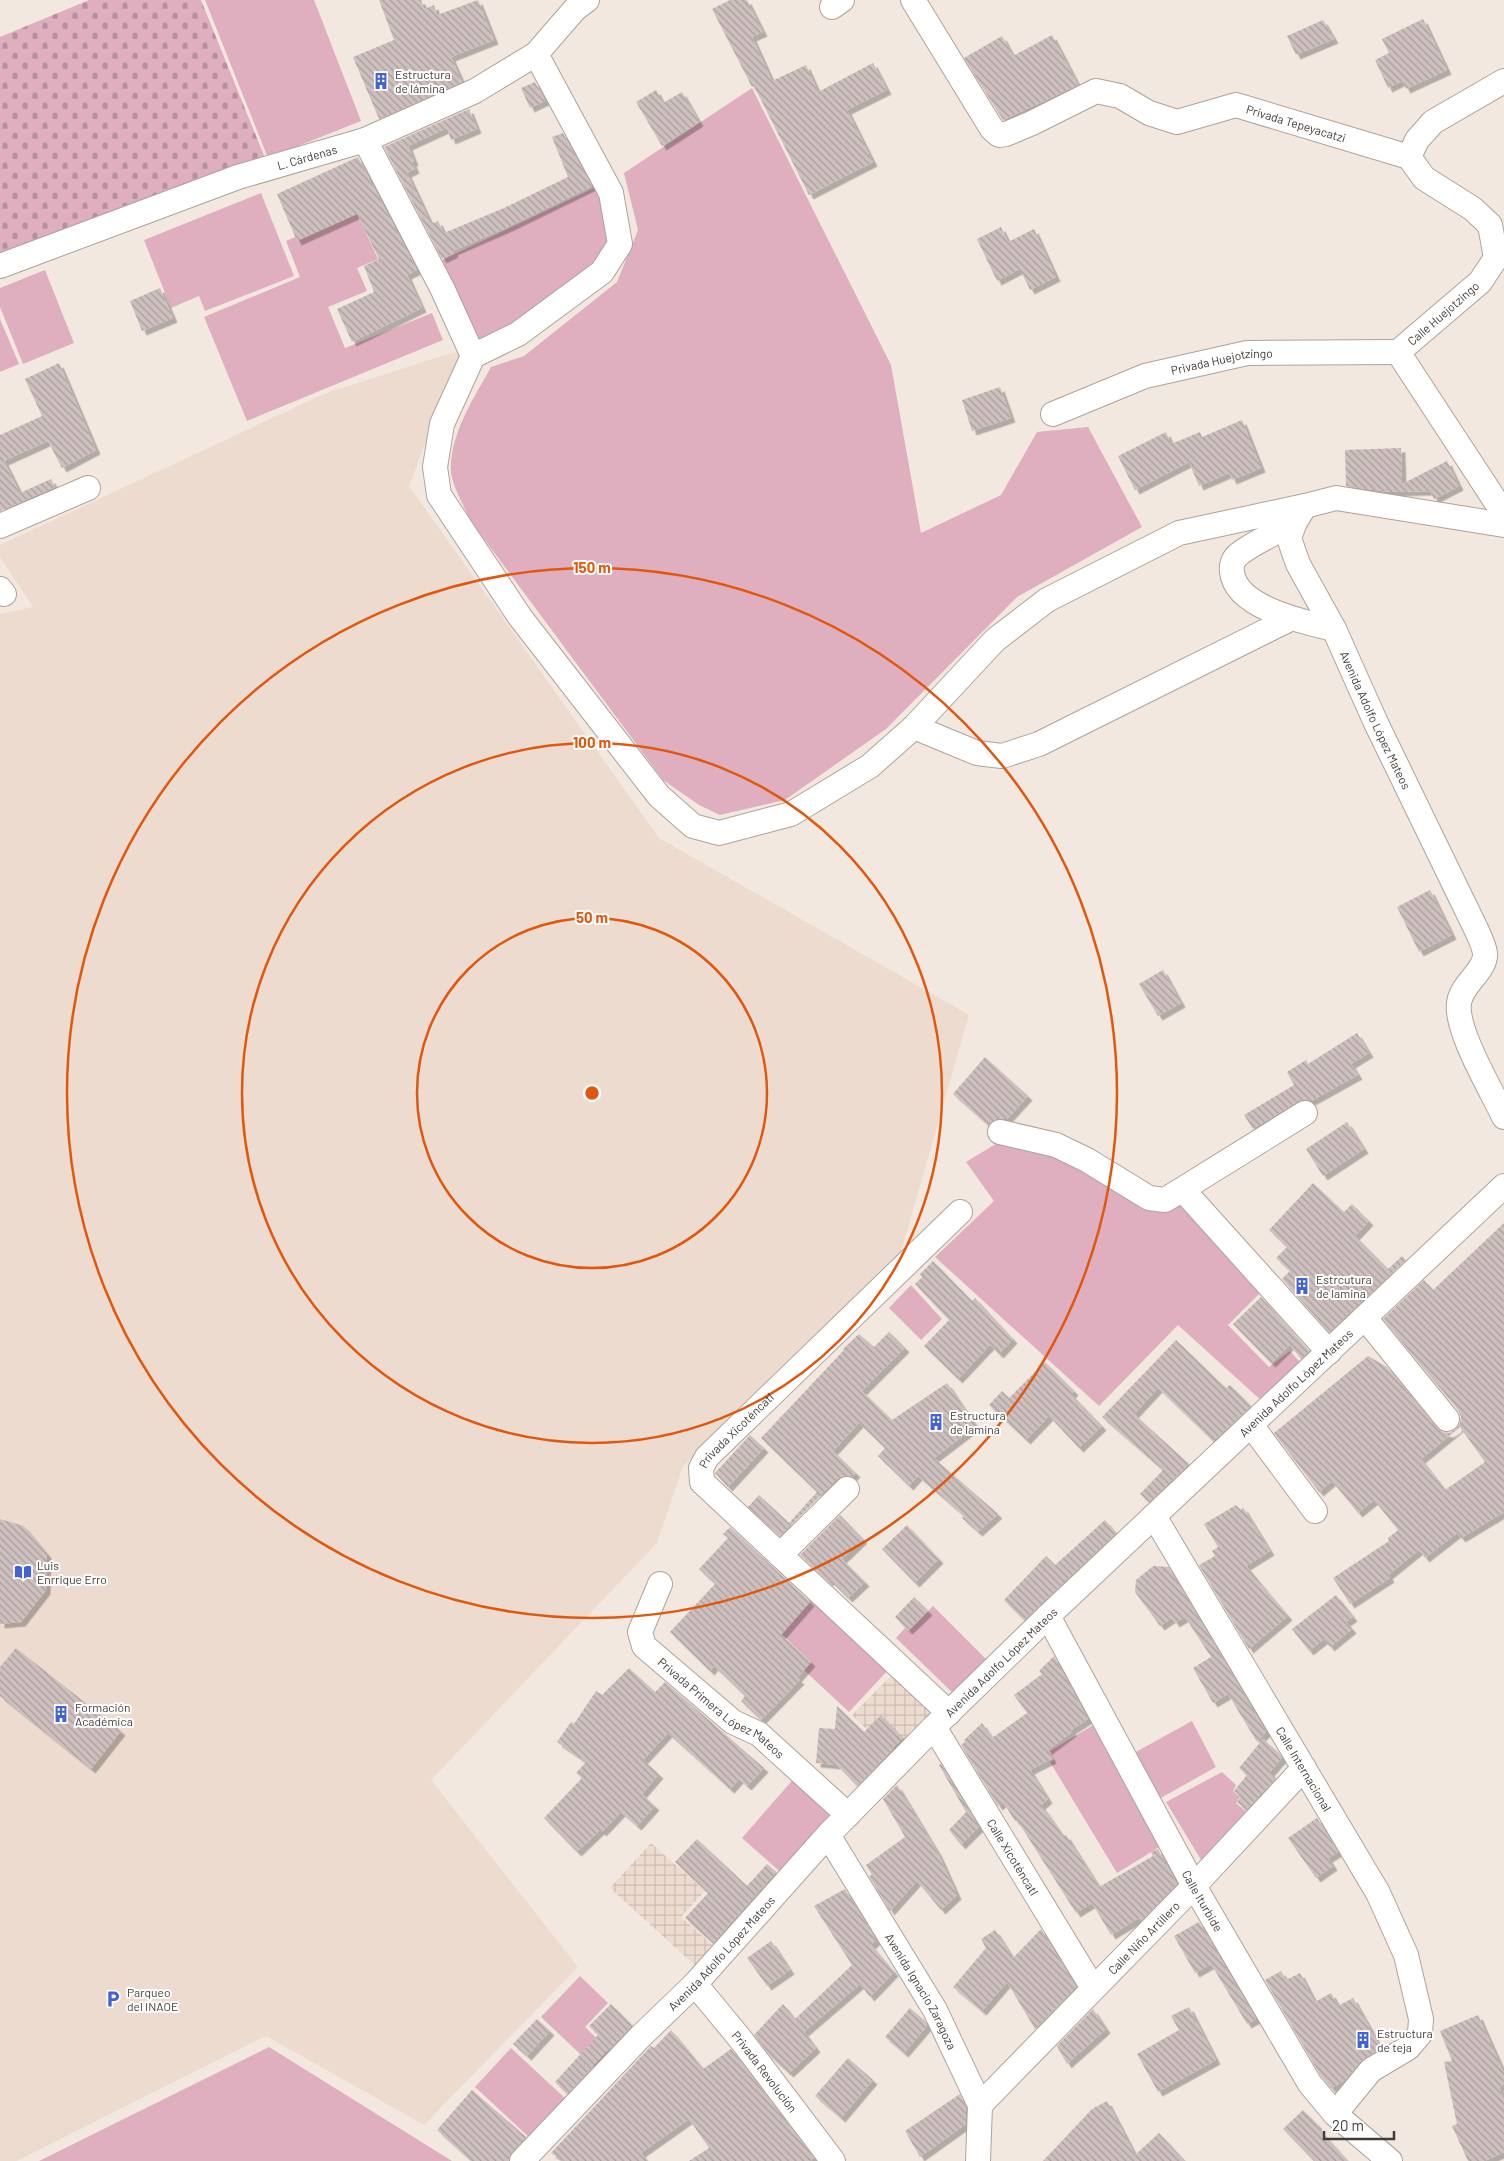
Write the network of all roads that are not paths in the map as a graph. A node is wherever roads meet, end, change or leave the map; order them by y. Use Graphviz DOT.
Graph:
graph roads {
  1 [pos="587,0"];
  2 [pos="912,0"];
  3 [pos="536,54"];
  4 [pos="1504,82"];
  5 [pos="365,140"];
  6 [pos="1409,157"];
  7 [pos="1500,258"];
  8 [pos="0,266"];
  9 [pos="1398,352"];
  10 [pos="473,356"];
  11 [pos="1053,414"];
  12 [pos="88,488"];
  13 [pos="1300,514"];
  14 [pos="1504,514"];
  15 [pos="1504,525"];
  16 [pos="0,526"];
  17 [pos="1290,619"];
  18 [pos="1334,629"];
  19 [pos="914,726"];
  20 [pos="1305,1112"];
  21 [pos="1504,1117"];
  22 [pos="1000,1132"];
  23 [pos="1504,1186"];
  24 [pos="1183,1190"];
  25 [pos="960,1212"];
  26 [pos="1365,1318"];
  27 [pos="1330,1352"];
  28 [pos="1446,1419"];
  29 [pos="1251,1425"];
  30 [pos="847,1489"];
  31 [pos="1314,1511"];
  32 [pos="1154,1516"];
  33 [pos="780,1554"];
  34 [pos="660,1584"];
  35 [pos="1048,1616"];
  36 [pos="942,1720"];
  37 [pos="1304,1768"];
  38 [pos="848,1815"];
  39 [pos="828,1835"];
  40 [pos="1194,1886"];
  41 [pos="695,1984"];
  42 [pos="1092,1988"];
  43 [pos="980,2105"];
  44 [pos="1335,2114"];
  45 [pos="522,2161"];
  46 [pos="834,2161"];
  47 [pos="978,2161"];
  48 [pos="1390,2161"];
  1 -- 3 [label="street, L. Cárdenas"];
  2 -- 6 [label="street, Privada Tepeyacatzi"];
  3 -- 5 [label="street, L. Cárdenas"];
  3 -- 10 [label="street"];
  4 -- 6 [label="street"];
  5 -- 8 [label="street, L. Cárdenas"];
  5 -- 10 [label="street"];
  6 -- 7 [label="street, Calle Huejotzingo"];
  7 -- 9 [label="street, Calle Huejotzingo"];
  9 -- 11 [label="street, Privada Huejotzingo"];
  9 -- 14 [label="street, Calle Huejotzingo"];
  10 -- 19 [label="street"];
  12 -- 16 [label="street"];
  13 -- 15 [label="street"];
  13 -- 17 [label="street"];
  13 -- 18 [label="street, Avenida Adolfo López Mateos"];
  13 -- 19 [label="street"];
  17 -- 18 [label="street"];
  17 -- 19 [label="street"];
  18 -- 21 [label="street, Avenida Adolfo López Mateos"];
  20 -- 24 [label="street"];
  22 -- 24 [label="street"];
  23 -- 26 [label="street, Avenida Adolfo López Mateos"];
  24 -- 27 [label="street"];
  25 -- 33 [label="street, Privada Xicoténcatl"];
  26 -- 27 [label="street, Avenida Adolfo López Mateos"];
  26 -- 28 [label="street"];
  27 -- 29 [label="street, Avenida Adolfo López Mateos"];
  29 -- 31 [label="street"];
  29 -- 32 [label="street, Avenida Adolfo López Mateos"];
  30 -- 33 [label="street"];
  32 -- 35 [label="street, Avenida Adolfo López Mateos"];
  32 -- 37 [label="street, Calle Internacional"];
  33 -- 36 [label="street, Privada Xicoténcatl"];
  34 -- 38 [label="street, Privada Primera López Mateos"];
  35 -- 36 [label="street, Avenida Adolfo López Mateos"];
  35 -- 40 [label="street, Calle Iturbide"];
  36 -- 38 [label="street, Avenida Adolfo López Mateos"];
  36 -- 42 [label="street, Calle Xicoténcatl"];
  37 -- 40 [label="street, Calle Niño Artillero"];
  37 -- 44 [label="street, Calle Internacional"];
  38 -- 39 [label="street, Avenida Adolfo López Mateos"];
  39 -- 41 [label="street, Avenida Adolfo López Mateos"];
  39 -- 43 [label="street, Avenida Ignacio Zaragoza"];
  40 -- 42 [label="street, Calle Niño Artillero"];
  40 -- 44 [label="street, Calle Iturbide"];
  41 -- 45 [label="street, Avenida Adolfo López Mateos"];
  41 -- 46 [label="street, Privada Revolución"];
  42 -- 43 [label="street, Calle Niño Artillero"];
  43 -- 47 [label="street, Avenida Ignacio Zaragoza"];
  44 -- 48 [label="street, Calle Iturbide"];
}
